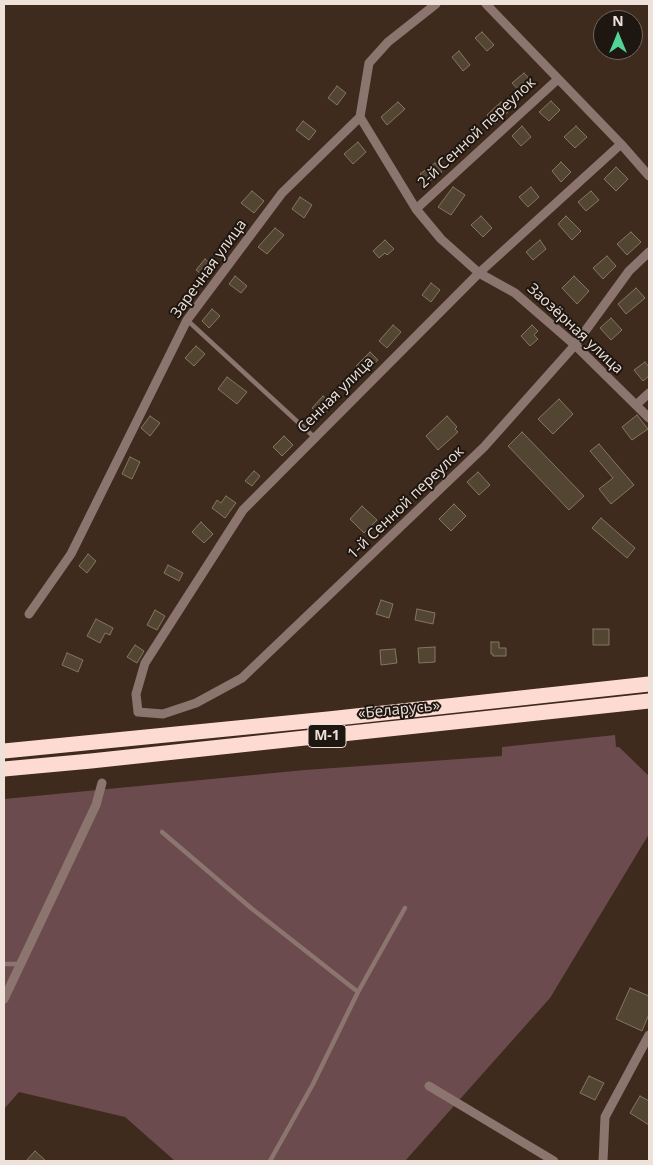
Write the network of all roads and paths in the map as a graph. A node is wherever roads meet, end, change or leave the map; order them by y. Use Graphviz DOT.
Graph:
graph roads {
  1 [pos="436,4"];
  2 [pos="486,4"];
  3 [pos="558,78"];
  4 [pos="360,117"];
  5 [pos="621,144"];
  6 [pos="649,176"];
  7 [pos="416,209"];
  8 [pos="649,252"];
  9 [pos="479,273"];
  10 [pos="187,320"];
  11 [pos="575,345"];
  12 [pos="649,393"];
  13 [pos="636,405"];
  14 [pos="649,418"];
  15 [pos="314,437"];
  16 [pos="29,614"];
  17 [pos="649,684"];
  18 [pos="649,701"];
  19 [pos="138,712"];
  20 [pos="4,751"];
  21 [pos="4,769"];
  22 [pos="102,783"];
  23 [pos="162,832"];
  24 [pos="405,908"];
  25 [pos="4,964"];
  26 [pos="20,964"];
  27 [pos="358,992"];
  28 [pos="4,999"];
  29 [pos="649,1035"];
  30 [pos="428,1086"];
  31 [pos="270,1161"];
  32 [pos="554,1161"];
  33 [pos="603,1161"];
  1 -- 4 [label="street"];
  2 -- 3 [label="street, 2-й Сенной переулок"];
  3 -- 5 [label="street, 2-й Сенной переулок"];
  3 -- 7 [label="street, 2-й Сенной переулок"];
  4 -- 7 [label="street, Заозёрная улица"];
  4 -- 10 [label="street, Заречная улица"];
  5 -- 6 [label="street, 2-й Сенной переулок"];
  5 -- 9 [label="street, Сенная улица"];
  7 -- 9 [label="street, Заозёрная улица"];
  8 -- 11 [label="street, 1-й Сенной переулок"];
  9 -- 11 [label="street, Заозёрная улица"];
  9 -- 15 [label="street, Сенная улица"];
  10 -- 15 [label="lane"];
  10 -- 16 [label="street, Заречная улица"];
  11 -- 13 [label="street, Заозёрная улица"];
  11 -- 19 [label="street, 1-й Сенной переулок"];
  12 -- 13 [label="street"];
  13 -- 14 [label="street, Заозёрная улица"];
  15 -- 19 [label="street, Сенная улица"];
  17 -- 20 [label="highway, «Беларусь» / М-1"];
  18 -- 21 [label="highway, «Беларусь» / М-1"];
  22 -- 26 [label="street"];
  23 -- 27 [label="lane"];
  24 -- 27 [label="lane"];
  25 -- 26 [label="lane"];
  26 -- 28 [label="street"];
  27 -- 31 [label="lane"];
  29 -- 33 [label="street"];
  30 -- 32 [label="street"];
}
